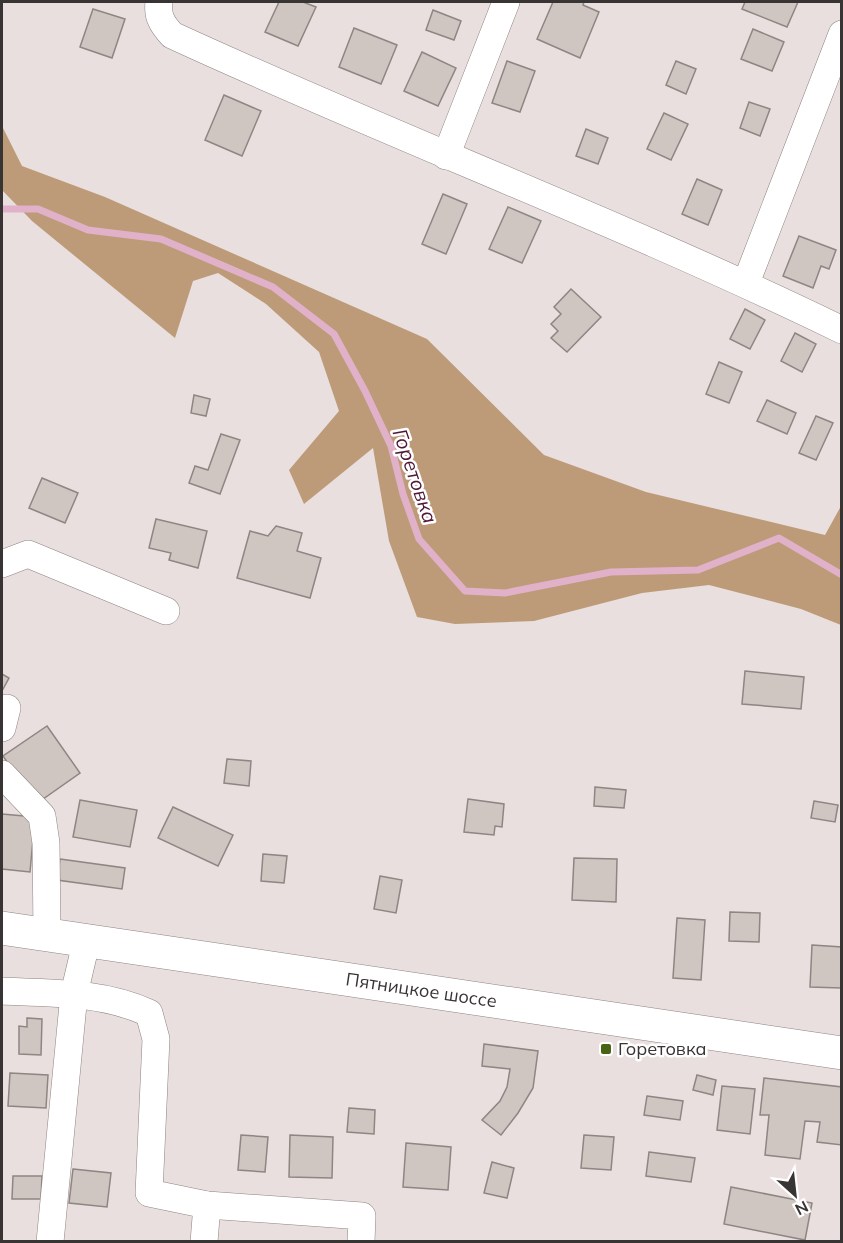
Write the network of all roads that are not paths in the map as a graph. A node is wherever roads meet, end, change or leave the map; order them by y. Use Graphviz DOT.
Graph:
graph roads {
  1 [pos="159,2"];
  2 [pos="506,2"];
  3 [pos="842,34"];
  4 [pos="446,156"];
  5 [pos="746,283"];
  6 [pos="842,330"];
  7 [pos="2,564"];
  8 [pos="166,611"];
  9 [pos="2,774"];
  10 [pos="2,927"];
  11 [pos="47,934"];
  12 [pos="87,939"];
  13 [pos="2,991"];
  14 [pos="74,994"];
  15 [pos="842,1053"];
  16 [pos="207,1205"];
  17 [pos="50,1242"];
  18 [pos="204,1242"];
  19 [pos="361,1242"];
  1 -- 4 [label="lane"];
  2 -- 4 [label="lane"];
  3 -- 5 [label="lane"];
  4 -- 5 [label="lane"];
  5 -- 6 [label="lane"];
  7 -- 8 [label="lane"];
  9 -- 11 [label="lane"];
  10 -- 11 [label="main road, Пятницкое шоссе"];
  11 -- 12 [label="main road, Пятницкое шоссе"];
  12 -- 14 [label="lane"];
  12 -- 15 [label="main road, Пятницкое шоссе"];
  13 -- 14 [label="lane"];
  14 -- 16 [label="lane"];
  14 -- 17 [label="lane"];
  16 -- 18 [label="lane"];
  16 -- 19 [label="lane"];
}
